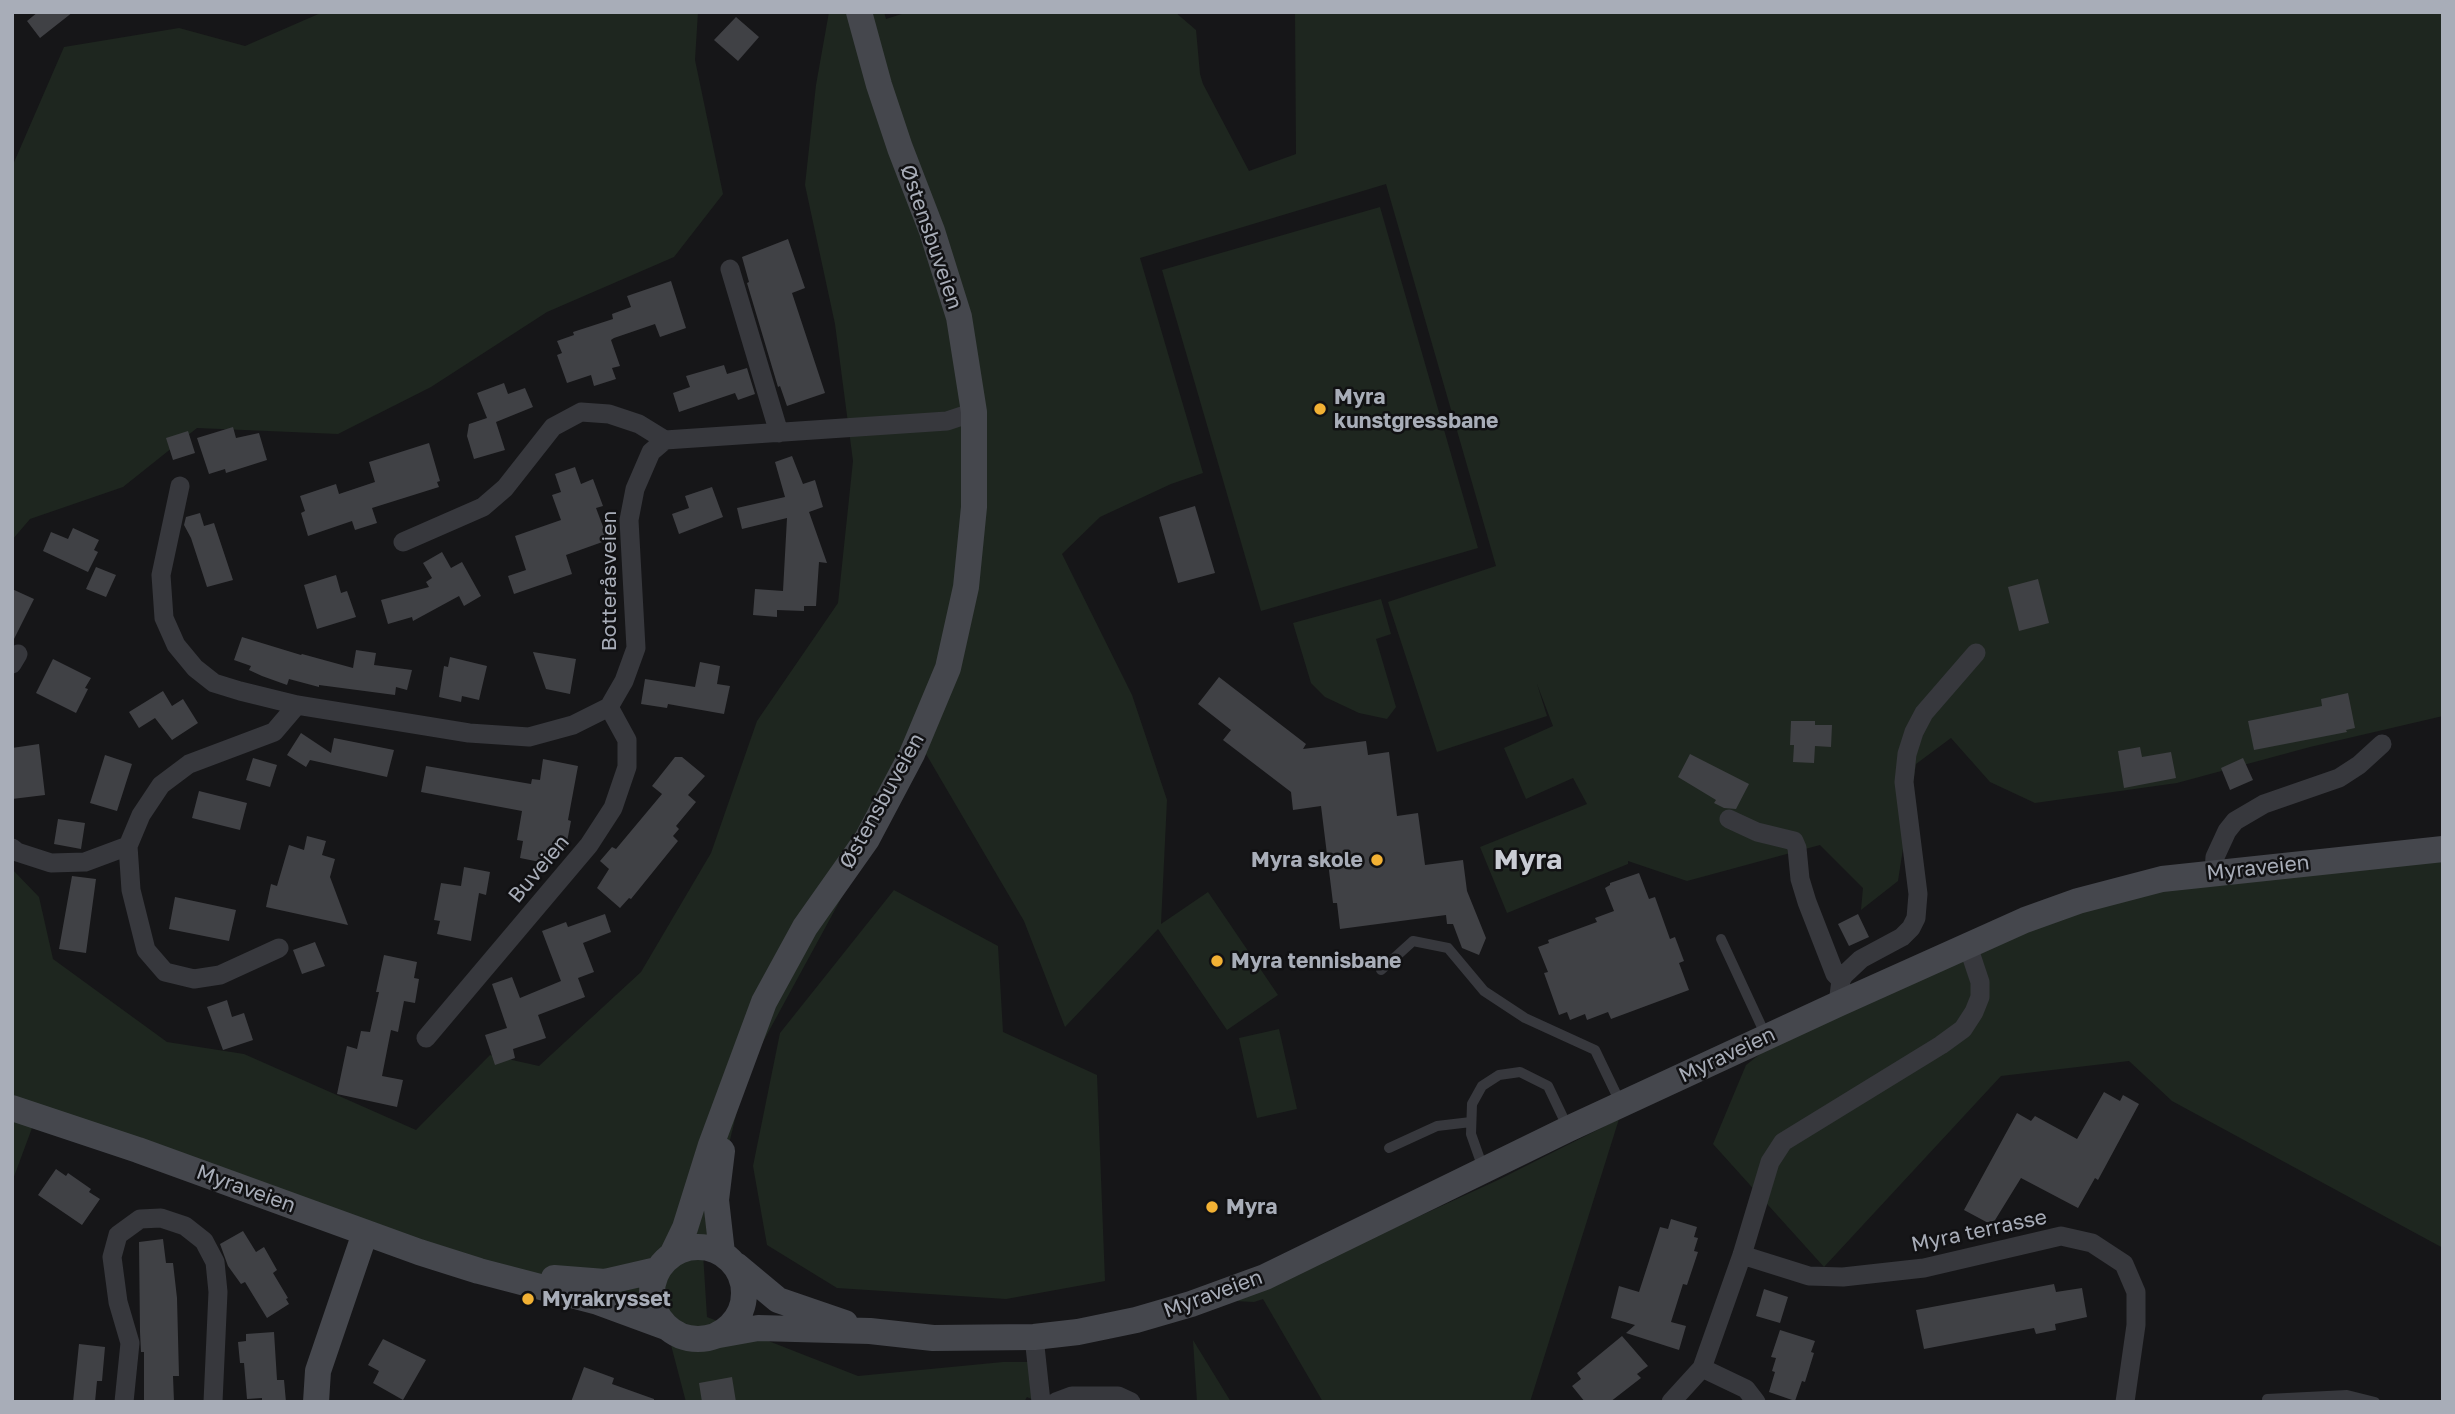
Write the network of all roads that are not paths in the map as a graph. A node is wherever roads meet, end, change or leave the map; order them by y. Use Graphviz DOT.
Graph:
graph roads {
  1 [pos="859,12"];
  2 [pos="730,269"];
  3 [pos="974,412"];
  4 [pos="779,433"];
  5 [pos="665,440"];
  6 [pos="180,486"];
  7 [pos="403,542"];
  8 [pos="1976,653"];
  9 [pos="297,705"];
  10 [pos="609,707"];
  11 [pos="2382,744"];
  12 [pos="1729,819"];
  13 [pos="128,846"];
  14 [pos="12,848"];
  15 [pos="2443,849"];
  16 [pos="2214,873"];
  17 [pos="1721,939"];
  18 [pos="1968,946"];
  19 [pos="279,948"];
  20 [pos="1381,971"];
  21 [pos="1839,992"];
  22 [pos="1767,1036"];
  23 [pos="426,1038"];
  24 [pos="733,1083"];
  25 [pos="1621,1104"];
  26 [pos="12,1108"];
  27 [pos="1471,1122"];
  28 [pos="1568,1129"];
  29 [pos="1389,1148"];
  30 [pos="1485,1171"];
  31 [pos="365,1233"];
  32 [pos="1742,1255"];
  33 [pos="728,1259"];
  34 [pos="664,1263"];
  35 [pos="479,1271"];
  36 [pos="666,1327"];
  37 [pos="870,1331"];
  38 [pos="719,1335"];
  39 [pos="1034,1337"];
  40 [pos="1702,1368"];
  41 [pos="2267,1399"];
  42 [pos="124,1402"];
  43 [pos="212,1402"];
  44 [pos="316,1402"];
  45 [pos="1041,1402"];
  46 [pos="1056,1402"];
  47 [pos="1131,1402"];
  48 [pos="1671,1402"];
  49 [pos="1756,1402"];
  50 [pos="2124,1402"];
  51 [pos="2375,1402"];
  1 -- 3 [label="main road, Østensbuveien"];
  2 -- 4 [label="street"];
  3 -- 4 [label="street"];
  3 -- 24 [label="main road, Østensbuveien"];
  4 -- 5 [label="street"];
  5 -- 7 [label="street"];
  5 -- 10 [label="street, Botteråsveien"];
  6 -- 9 [label="street"];
  8 -- 21 [label="street"];
  9 -- 10 [label="street"];
  9 -- 13 [label="street"];
  10 -- 23 [label="street, Buveien"];
  11 -- 16 [label="street"];
  12 -- 21 [label="street"];
  13 -- 14 [label="street"];
  13 -- 19 [label="street"];
  15 -- 16 [label="main road, Myraveien"];
  16 -- 18 [label="main road, Myraveien"];
  17 -- 22 [label="lane"];
  18 -- 21 [label="main road, Myraveien"];
  18 -- 32 [label="street"];
  20 -- 25 [label="lane"];
  21 -- 22 [label="main road, Myraveien"];
  22 -- 25 [label="main road, Myraveien"];
  24 -- 33 [label="main road, Østensbuveien"];
  24 -- 34 [label="main road, Østensbuveien"];
  25 -- 28 [label="main road, Myraveien"];
  26 -- 31 [label="main road, Myraveien"];
  27 -- 28 [label="lane"];
  27 -- 29 [label="lane"];
  27 -- 30 [label="lane"];
  28 -- 30 [label="main road, Myraveien"];
  30 -- 39 [label="main road, Myraveien"];
  31 -- 35 [label="main road, Myraveien"];
  31 -- 44 [label="main road"];
  32 -- 40 [label="street"];
  32 -- 50 [label="street, Myra terrasse"];
  33 -- 34 [label="main road"];
  33 -- 37 [label="main road, Myraveien"];
  33 -- 38 [label="main road"];
  34 -- 35 [label="main road, Myraveien"];
  34 -- 36 [label="main road"];
  35 -- 36 [label="main road, Myraveien"];
  36 -- 38 [label="main road"];
  37 -- 38 [label="main road, Myraveien"];
  37 -- 39 [label="main road, Myraveien"];
  39 -- 45 [label="street"];
  40 -- 48 [label="street"];
  40 -- 49 [label="street"];
  41 -- 51 [label="lane"];
  42 -- 43 [label="street"];
  46 -- 47 [label="street"];
}
